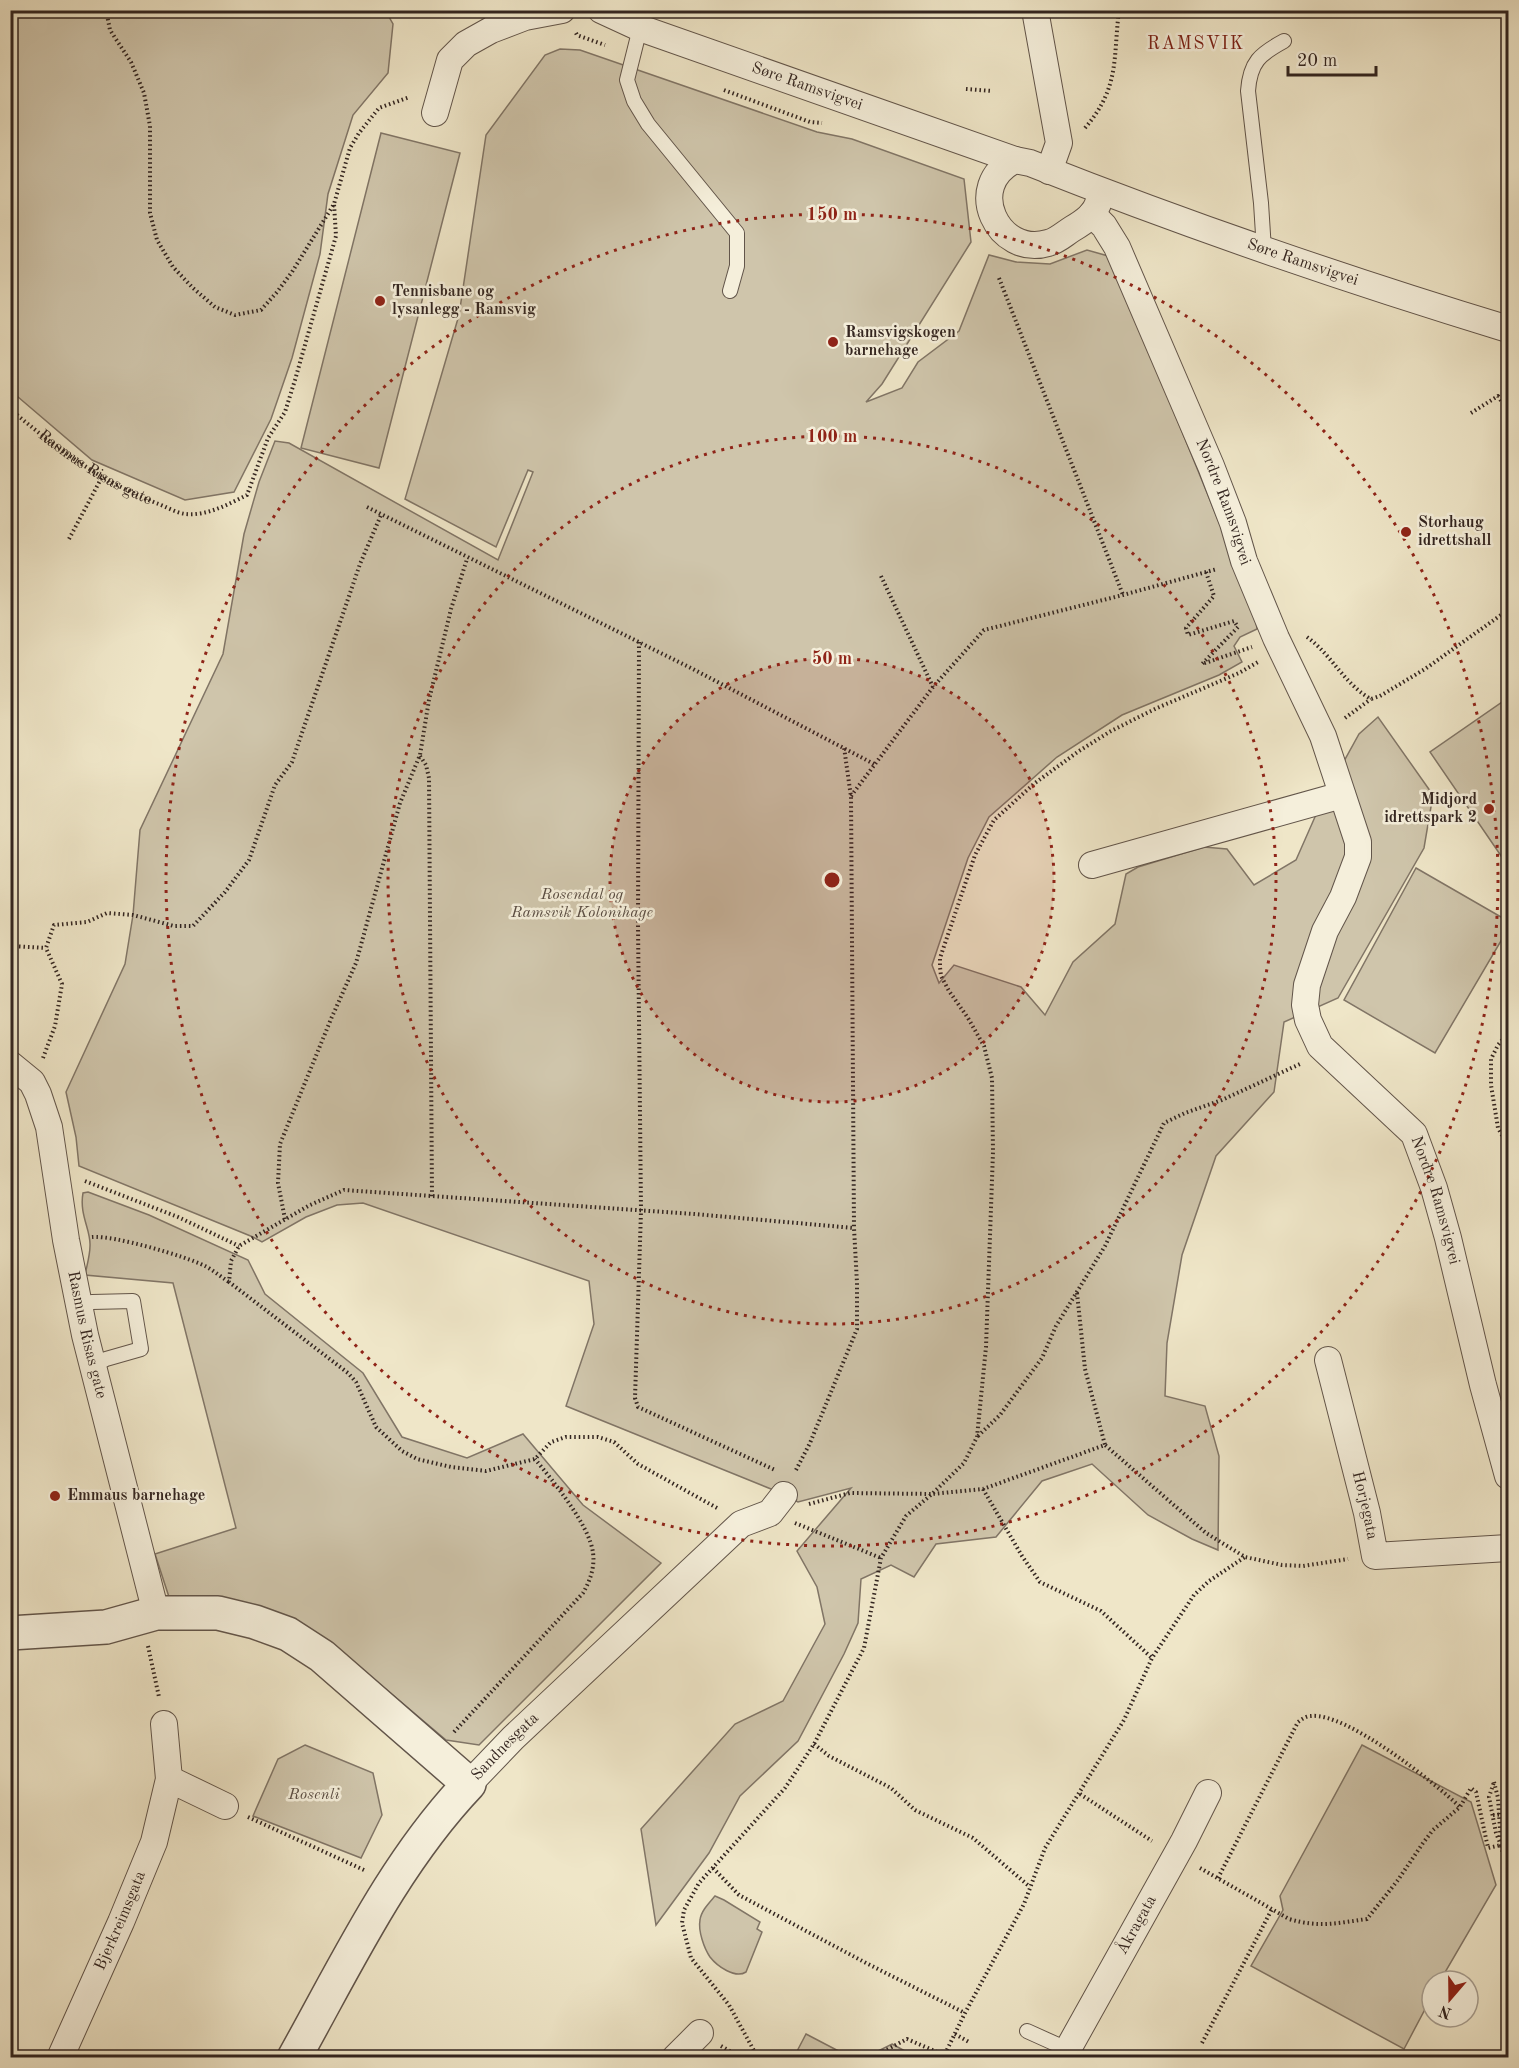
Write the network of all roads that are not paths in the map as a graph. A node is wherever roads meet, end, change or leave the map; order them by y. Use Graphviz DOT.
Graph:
graph roads {
  1 [pos="562,10"];
  2 [pos="601,10"];
  3 [pos="1035,10"];
  4 [pos="640,28"];
  5 [pos="1284,41"];
  6 [pos="438,102"];
  7 [pos="1015,160"];
  8 [pos="1049,171"];
  9 [pos="1099,189"];
  10 [pos="1092,214"];
  11 [pos="1263,250"];
  12 [pos="730,291"];
  13 [pos="1509,329"];
  14 [pos="1342,795"];
  15 [pos="1092,865"];
  16 [pos="10,1064"];
  17 [pos="79,1306"];
  18 [pos="1328,1360"];
  19 [pos="92,1366"];
  20 [pos="1509,1476"];
  21 [pos="782,1495"];
  22 [pos="1509,1548"];
  23 [pos="147,1615"];
  24 [pos="10,1633"];
  25 [pos="164,1724"];
  26 [pos="170,1779"];
  27 [pos="469,1784"];
  28 [pos="1208,1793"];
  29 [pos="225,1806"];
  30 [pos="1027,2031"];
  31 [pos="700,2033"];
  32 [pos="1071,2055"];
  33 [pos="60,2058"];
  34 [pos="294,2058"];
  35 [pos="675,2058"];
  1 -- 6 [label="street"];
  2 -- 4 [label="street, Søre Ramsvigvei"];
  3 -- 8 [label="street"];
  4 -- 7 [label="street, Søre Ramsvigvei"];
  4 -- 12 [label="lane"];
  5 -- 11 [label="lane"];
  7 -- 8 [label="street, Søre Ramsvigvei"];
  7 -- 10 [label="street"];
  8 -- 9 [label="street, Søre Ramsvigvei"];
  9 -- 10 [label="street"];
  9 -- 11 [label="street, Søre Ramsvigvei"];
  10 -- 14 [label="street, Nordre Ramsvigvei"];
  11 -- 13 [label="street, Søre Ramsvigvei"];
  14 -- 15 [label="street"];
  14 -- 20 [label="street, Nordre Ramsvigvei"];
  16 -- 17 [label="street, Rasmus Risas gate"];
  17 -- 19 [label="street, Rasmus Risas gate"];
  17 -- 19 [label="lane"];
  18 -- 22 [label="street, Horjegata"];
  19 -- 23 [label="street, Rasmus Risas gate"];
  21 -- 27 [label="street, Sandnesgata"];
  23 -- 24 [label="street"];
  23 -- 27 [label="street"];
  25 -- 26 [label="street, Bjerkreimsgata"];
  26 -- 29 [label="street"];
  26 -- 33 [label="street, Bjerkreimsgata"];
  27 -- 34 [label="street, Sandnesgata"];
  28 -- 32 [label="street, Åkragata"];
  30 -- 32 [label="lane"];
  31 -- 35 [label="street"];
}
